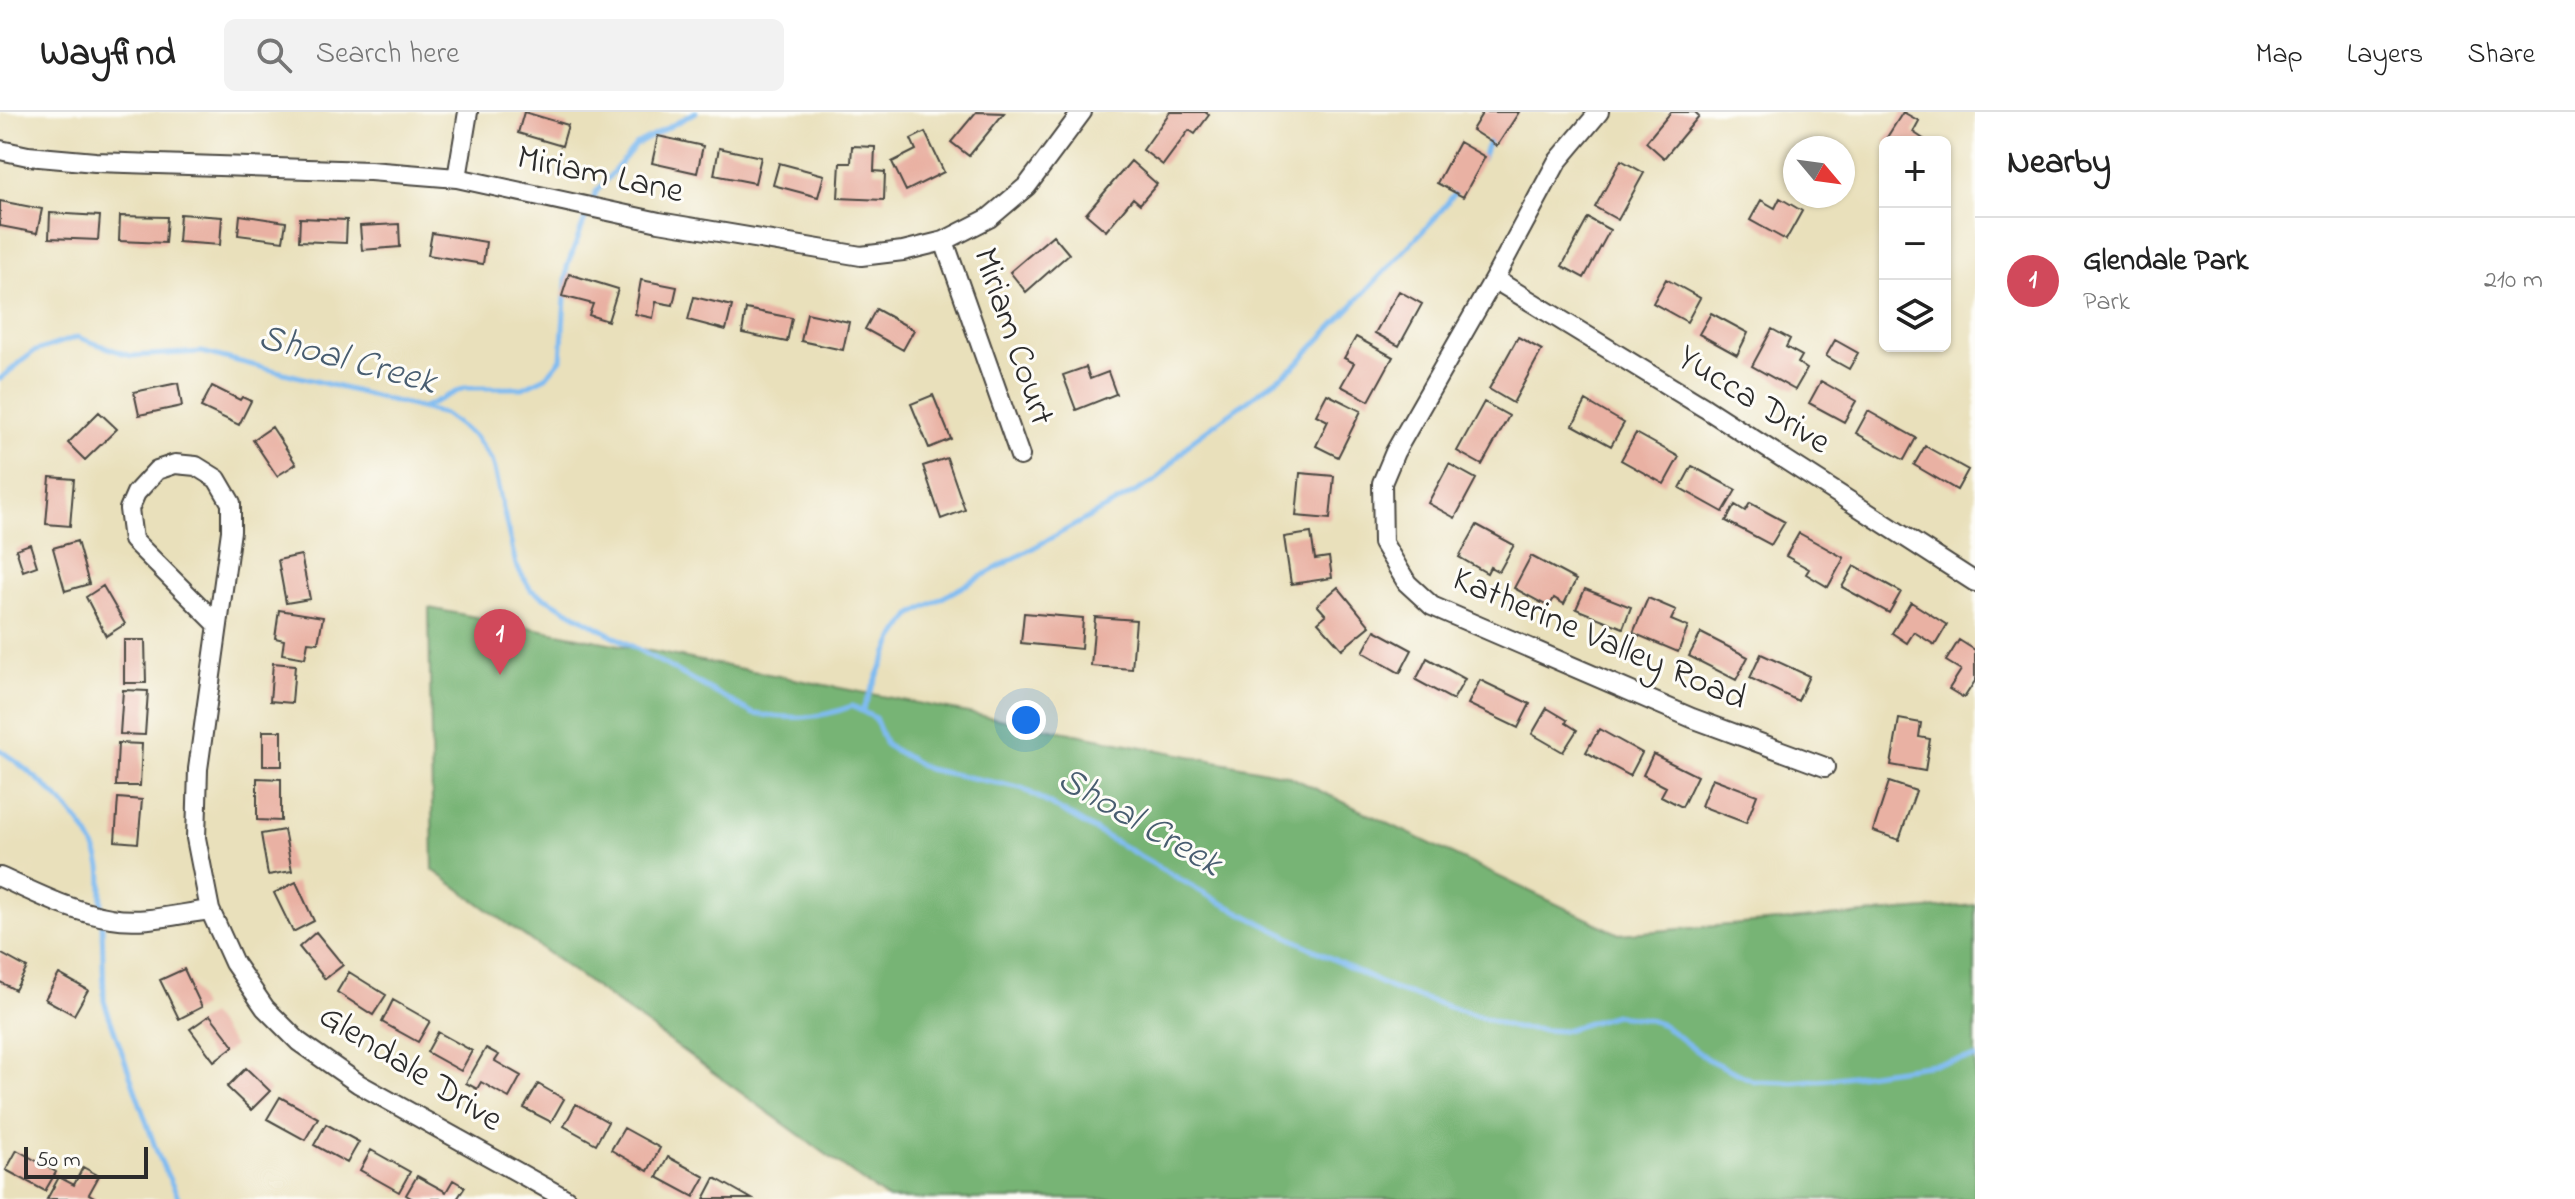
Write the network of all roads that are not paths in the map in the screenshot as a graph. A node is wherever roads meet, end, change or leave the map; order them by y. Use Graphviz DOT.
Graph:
graph roads {
  1 [pos="468,112"];
  2 [pos="1082,112"];
  3 [pos="1599,112"];
  4 [pos="0,150"];
  5 [pos="457,178"];
  6 [pos="944,241"];
  7 [pos="1494,279"];
  8 [pos="1020,456"];
  9 [pos="1975,582"];
  10 [pos="218,625"];
  11 [pos="1825,767"];
  12 [pos="0,877"];
  13 [pos="210,910"];
  14 [pos="566,1199"];
  1 -- 5 [label="street"];
  2 -- 6 [label="street, Miriam Lane"];
  3 -- 7 [label="street, Katherine Valley Road"];
  4 -- 5 [label="street, Miriam Lane"];
  5 -- 6 [label="street, Miriam Lane"];
  6 -- 8 [label="street, Miriam Court"];
  7 -- 9 [label="street, Yucca Drive"];
  7 -- 11 [label="street, Katherine Valley Road"];
  10 -- 10 [label="street, Glendale Drive"];
  10 -- 13 [label="street, Glendale Drive"];
  12 -- 13 [label="street"];
  13 -- 14 [label="street, Glendale Drive"];
}
